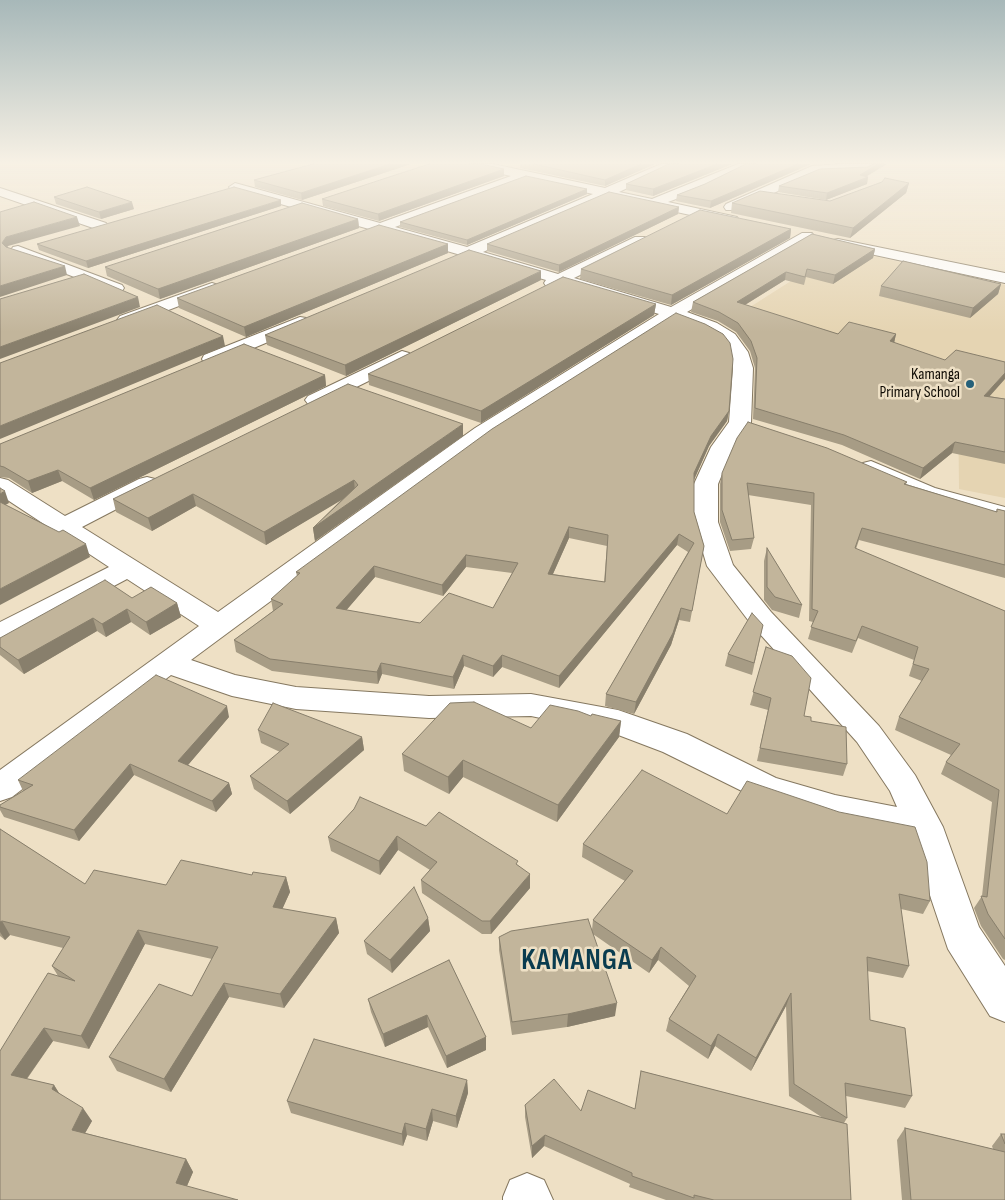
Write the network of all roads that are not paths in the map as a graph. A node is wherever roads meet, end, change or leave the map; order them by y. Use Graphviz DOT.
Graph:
graph roads {
  1 [pos="93,220"];
  2 [pos="350,220"];
  3 [pos="402,220"];
  4 [pos="541,220"];
  5 [pos="686,220"];
  6 [pos="732,220"];
  7 [pos="750,224"];
  8 [pos="671,225"];
  9 [pos="380,228"];
  10 [pos="83,231"];
  11 [pos="654,233"];
  12 [pos="352,238"];
  13 [pos="36,245"];
  14 [pos="468,252"];
  15 [pos="441,264"];
  16 [pos="106,270"];
  17 [pos="87,275"];
  18 [pos="1005,278"];
  19 [pos="559,279"];
  20 [pos="61,284"];
  21 [pos="224,284"];
  22 [pos="533,292"];
  23 [pos="160,307"];
  24 [pos="673,314"];
  25 [pos="316,316"];
  26 [pos="185,319"];
  27 [pos="116,324"];
  28 [pos="219,334"];
  29 [pos="244,345"];
  30 [pos="417,350"];
  31 [pos="272,356"];
  32 [pos="199,364"];
  33 [pos="328,378"];
  34 [pos="346,385"];
  35 [pos="365,391"];
  36 [pos="302,407"];
  37 [pos="850,459"];
  38 [pos="161,477"];
  39 [pos="0,485"];
  40 [pos="1005,515"];
  41 [pos="64,526"];
  42 [pos="127,568"];
  43 [pos="219,626"];
  44 [pos="0,634"];
  45 [pos="167,663"];
  46 [pos="0,788"];
  47 [pos="925,827"];
  48 [pos="1005,1002"];
  1 -- 10 [label="street"];
  2 -- 9 [label="street"];
  3 -- 9 [label="street"];
  4 -- 14 [label="street"];
  5 -- 8 [label="street"];
  6 -- 7 [label="street"];
  9 -- 12 [label="street"];
  9 -- 14 [label="street"];
  11 -- 19 [label="street"];
  13 -- 17 [label="street"];
  14 -- 15 [label="street"];
  14 -- 19 [label="street"];
  16 -- 17 [label="street"];
  17 -- 20 [label="street"];
  17 -- 23 [label="street"];
  18 -- 24 [label="street"];
  19 -- 22 [label="street"];
  19 -- 24 [label="street"];
  21 -- 23 [label="street"];
  23 -- 26 [label="street"];
  23 -- 27 [label="street"];
  24 -- 43 [label="street"];
  24 -- 47 [label="street"];
  25 -- 29 [label="street"];
  28 -- 29 [label="street"];
  29 -- 31 [label="street"];
  29 -- 32 [label="street"];
  30 -- 34 [label="street"];
  33 -- 34 [label="street"];
  34 -- 35 [label="street"];
  34 -- 36 [label="street"];
  37 -- 40 [label="street"];
  38 -- 41 [label="street"];
  39 -- 41 [label="street"];
  41 -- 42 [label="street"];
  42 -- 43 [label="street"];
  42 -- 44 [label="street"];
  43 -- 45 [label="street"];
  45 -- 46 [label="street"];
  45 -- 47 [label="street"];
  47 -- 48 [label="street"];
}
